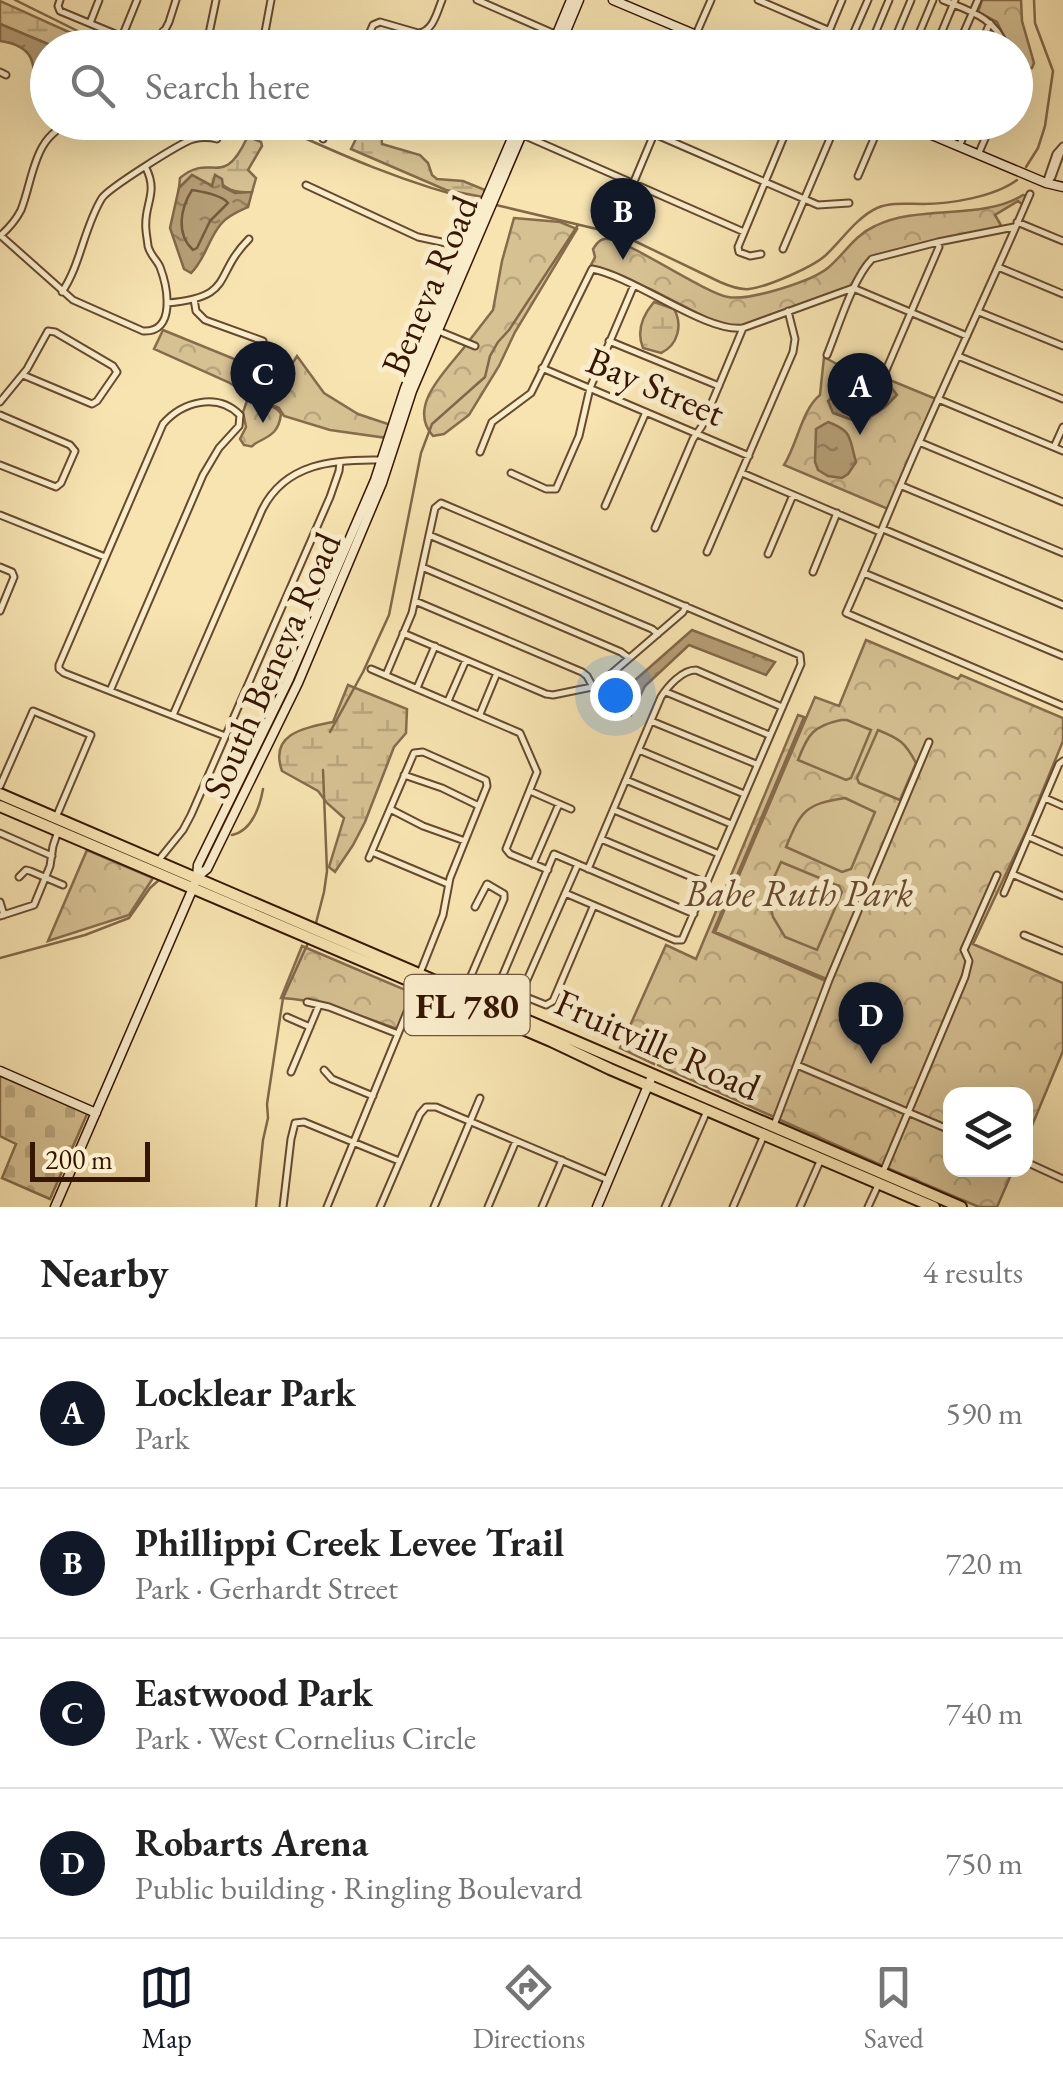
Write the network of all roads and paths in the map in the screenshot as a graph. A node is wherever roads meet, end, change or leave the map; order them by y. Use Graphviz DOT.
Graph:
graph roads {
  1 [pos="60,0"];
  2 [pos="99,0"];
  3 [pos="138,0"];
  4 [pos="176,0"];
  5 [pos="216,0"];
  6 [pos="272,0"];
  7 [pos="442,0"];
  8 [pos="477,0"];
  9 [pos="570,0"];
  10 [pos="579,0"];
  11 [pos="613,0"];
  12 [pos="710,0"];
  13 [pos="758,0"];
  14 [pos="842,0"];
  15 [pos="868,0"];
  16 [pos="889,0"];
  17 [pos="911,0"];
  18 [pos="933,0"];
  19 [pos="943,0"];
  20 [pos="978,0"];
  21 [pos="954,2"];
  22 [pos="972,12"];
  23 [pos="990,22"];
  24 [pos="90,23"];
  25 [pos="106,30"];
  26 [pos="125,30"];
  27 [pos="164,30"];
  28 [pos="210,30"];
  29 [pos="266,30"];
  30 [pos="371,30"];
  31 [pos="408,30"];
  32 [pos="428,30"];
  33 [pos="546,30"];
  34 [pos="562,30"];
  35 [pos="563,30"];
  36 [pos="686,30"];
  37 [pos="698,30"];
  38 [pos="828,30"];
  39 [pos="830,30"];
  40 [pos="855,30"];
  41 [pos="876,30"];
  42 [pos="898,30"];
  43 [pos="920,30"];
  44 [pos="942,30"];
  45 [pos="964,30"];
  46 [pos="987,30"];
  47 [pos="997,30"];
  48 [pos="47,140"];
  49 [pos="191,140"];
  50 [pos="513,140"];
  51 [pos="520,140"];
  52 [pos="533,140"];
  53 [pos="651,140"];
  54 [pos="668,140"];
  55 [pos="783,140"];
  56 [pos="830,140"];
  57 [pos="873,140"];
  58 [pos="942,140"];
  59 [pos="962,140"];
  60 [pos="984,140"];
  61 [pos="959,147"];
  62 [pos="1062,147"];
  63 [pos="978,155"];
  64 [pos="146,168"];
  65 [pos="858,176"];
  66 [pos="766,182"];
  67 [pos="306,184"];
  68 [pos="633,184"];
  69 [pos="1056,188"];
  70 [pos="495,189"];
  71 [pos="1030,194"];
  72 [pos="805,200"];
  73 [pos="849,203"];
  74 [pos="1017,224"];
  75 [pos="744,232"];
  76 [pos="0,236"];
  77 [pos="248,238"];
  78 [pos="1063,241"];
  79 [pos="938,242"];
  80 [pos="469,248"];
  81 [pos="783,249"];
  82 [pos="762,254"];
  83 [pos="998,267"];
  84 [pos="634,285"];
  85 [pos="854,288"];
  86 [pos="62,292"];
  87 [pos="1063,294"];
  88 [pos="194,299"];
  89 [pos="168,302"];
  90 [pos="788,311"];
  91 [pos="912,312"];
  92 [pos="979,312"];
  93 [pos="743,328"];
  94 [pos="434,330"];
  95 [pos="967,336"];
  96 [pos="610,340"];
  97 [pos="263,341"];
  98 [pos="475,346"];
  99 [pos="1063,346"];
  100 [pos="827,354"];
  101 [pos="958,356"];
  102 [pos="542,368"];
  103 [pos="24,375"];
  104 [pos="884,375"];
  105 [pos="719,386"];
  106 [pos="590,388"];
  107 [pos="938,399"];
  108 [pos="1063,399"];
  109 [pos="0,402"];
  110 [pos="646,412"];
  111 [pos="0,415"];
  112 [pos="1063,428"];
  113 [pos="697,433"];
  114 [pos="919,442"];
  115 [pos="1054,448"];
  116 [pos="1063,451"];
  117 [pos="480,452"];
  118 [pos="748,456"];
  119 [pos="340,462"];
  120 [pos="0,464"];
  121 [pos="385,466"];
  122 [pos="511,473"];
  123 [pos="742,473"];
  124 [pos="902,486"];
  125 [pos="793,494"];
  126 [pos="1063,502"];
  127 [pos="605,506"];
  128 [pos="837,513"];
  129 [pos="0,515"];
  130 [pos="655,528"];
  131 [pos="882,531"];
  132 [pos="429,535"];
  133 [pos="707,552"];
  134 [pos="768,554"];
  135 [pos="1063,554"];
  136 [pos="104,557"];
  137 [pos="0,567"];
  138 [pos="422,568"];
  139 [pos="812,572"];
  140 [pos="864,573"];
  141 [pos="414,602"];
  142 [pos="1063,605"];
  143 [pos="686,606"];
  144 [pos="0,611"];
  145 [pos="403,634"];
  146 [pos="658,634"];
  147 [pos="435,646"];
  148 [pos="1063,656"];
  149 [pos="629,658"];
  150 [pos="466,660"];
  151 [pos="372,668"];
  152 [pos="497,673"];
  153 [pos="386,675"];
  154 [pos="417,688"];
  155 [pos="594,688"];
  156 [pos="110,691"];
  157 [pos="664,692"];
  158 [pos="448,702"];
  159 [pos="1063,706"];
  160 [pos="782,707"];
  161 [pos="480,714"];
  162 [pos="173,715"];
  163 [pos="651,721"];
  164 [pos="769,735"];
  165 [pos="225,736"];
  166 [pos="928,742"];
  167 [pos="639,750"];
  168 [pos="1063,761"];
  169 [pos="756,764"];
  170 [pos="404,774"];
  171 [pos="626,780"];
  172 [pos="0,786"];
  173 [pos="530,791"];
  174 [pos="0,794"];
  175 [pos="744,794"];
  176 [pos="1045,798"];
  177 [pos="559,804"];
  178 [pos="0,806"];
  179 [pos="479,806"];
  180 [pos="1063,806"];
  181 [pos="389,809"];
  182 [pos="570,809"];
  183 [pos="614,810"];
  184 [pos="56,818"];
  185 [pos="32,820"];
  186 [pos="731,824"];
  187 [pos="80,828"];
  188 [pos="58,831"];
  189 [pos="0,833"];
  190 [pos="1028,837"];
  191 [pos="601,839"];
  192 [pos="465,842"];
  193 [pos="1063,852"];
  194 [pos="718,854"];
  195 [pos="52,856"];
  196 [pos="158,861"];
  197 [pos="533,864"];
  198 [pos="578,864"];
  199 [pos="588,869"];
  200 [pos="548,870"];
  201 [pos="1012,874"];
  202 [pos="997,876"];
  203 [pos="18,877"];
  204 [pos="46,877"];
  205 [pos="195,883"];
  206 [pos="706,883"];
  207 [pos="63,884"];
  208 [pos="448,884"];
  209 [pos="566,894"];
  210 [pos="1004,894"];
  211 [pos="1063,896"];
  212 [pos="0,902"];
  213 [pos="593,906"];
  214 [pos="475,907"];
  215 [pos="694,914"];
  216 [pos="2,916"];
  217 [pos="300,934"];
  218 [pos="1024,935"];
  219 [pos="352,944"];
  220 [pos="1063,951"];
  221 [pos="420,979"];
  222 [pos="464,992"];
  223 [pos="307,1002"];
  224 [pos="492,1003"];
  225 [pos="319,1005"];
  226 [pos="287,1017"];
  227 [pos="310,1027"];
  228 [pos="398,1034"];
  229 [pos="797,1065"];
  230 [pos="324,1070"];
  231 [pos="0,1071"];
  232 [pos="291,1072"];
  233 [pos="651,1077"];
  234 [pos="373,1096"];
  235 [pos="480,1098"];
  236 [pos="707,1111"];
  237 [pos="96,1112"];
  238 [pos="908,1112"];
  239 [pos="470,1121"];
  240 [pos="943,1127"];
  241 [pos="768,1131"];
  242 [pos="516,1141"];
  243 [pos="354,1143"];
  244 [pos="821,1159"];
  245 [pos="562,1160"];
  246 [pos="399,1162"];
  247 [pos="1033,1165"];
  248 [pos="880,1178"];
  249 [pos="1063,1178"];
  250 [pos="608,1180"];
  251 [pos="56,1207"];
  252 [pos="283,1207"];
  253 [pos="327,1207"];
  254 [pos="380,1207"];
  255 [pos="434,1207"];
  256 [pos="488,1207"];
  257 [pos="542,1207"];
  258 [pos="597,1207"];
  259 [pos="665,1207"];
  260 [pos="733,1207"];
  261 [pos="800,1207"];
  262 [pos="868,1207"];
  263 [pos="934,1207"];
  264 [pos="962,1207"];
  1 -- 24 [label="street"];
  2 -- 24 [label="street"];
  3 -- 26 [label="street"];
  4 -- 27 [label="street"];
  5 -- 28 [label="street"];
  6 -- 29 [label="street"];
  7 -- 32 [label="street"];
  8 -- 33 [label="street"];
  9 -- 34 [label="main road"];
  10 -- 35 [label="main road"];
  11 -- 36 [label="main road"];
  12 -- 37 [label="street"];
  13 -- 38 [label="street"];
  14 -- 39 [label="street"];
  15 -- 40 [label="street"];
  16 -- 41 [label="street"];
  17 -- 42 [label="street"];
  18 -- 43 [label="street"];
  19 -- 21 [label="street"];
  20 -- 22 [label="street"];
  21 -- 22 [label="street"];
  21 -- 44 [label="street"];
  22 -- 23 [label="street"];
  22 -- 45 [label="street"];
  23 -- 46 [label="street"];
  23 -- 47 [label="street"];
  24 -- 25 [label="street"];
  30 -- 31 [label="street"];
  48 -- 76 [label="street"];
  49 -- 64 [label="street"];
  50 -- 70 [label="main road, Beneva Road"];
  51 -- 70 [label="main road, Beneva Road"];
  52 -- 68 [label="street"];
  53 -- 68 [label="street"];
  54 -- 66 [label="street"];
  55 -- 66 [label="street"];
  56 -- 72 [label="street"];
  57 -- 65 [label="street"];
  58 -- 61 [label="main road"];
  59 -- 61 [label="street"];
  60 -- 63 [label="street"];
  61 -- 63 [label="main road"];
  62 -- 69 [label="street"];
  63 -- 69 [label="main road"];
  64 -- 86 [label="street"];
  64 -- 89 [label="street"];
  66 -- 72 [label="street"];
  66 -- 75 [label="street"];
  67 -- 80 [label="street"];
  68 -- 75 [label="street"];
  70 -- 80 [label="main road, Beneva Road"];
  71 -- 74 [label="street"];
  72 -- 73 [label="street"];
  72 -- 81 [label="street"];
  74 -- 78 [label="street"];
  74 -- 79 [label="street"];
  74 -- 83 [label="street"];
  75 -- 82 [label="street"];
  76 -- 86 [label="street"];
  77 -- 88 [label="street"];
  79 -- 85 [label="street"];
  79 -- 91 [label="street"];
  80 -- 94 [label="main road, Beneva Road"];
  83 -- 87 [label="street"];
  83 -- 92 [label="street"];
  84 -- 93 [label="street"];
  84 -- 96 [label="street"];
  84 -- 102 [label="street"];
  85 -- 90 [label="street"];
  85 -- 91 [label="street"];
  85 -- 100 [label="street"];
  86 -- 89 [label="street"];
  88 -- 89 [label="street"];
  88 -- 97 [label="street"];
  90 -- 93 [label="street"];
  90 -- 118 [label="street"];
  91 -- 95 [label="street"];
  91 -- 104 [label="street"];
  92 -- 95 [label="street"];
  92 -- 99 [label="street"];
  93 -- 105 [label="street"];
  94 -- 98 [label="street"];
  94 -- 121 [label="main road, Beneva Road"];
  95 -- 101 [label="street"];
  96 -- 105 [label="street"];
  96 -- 106 [label="street"];
  101 -- 107 [label="street"];
  101 -- 108 [label="street"];
  102 -- 106 [label="street, Bay Street"];
  102 -- 117 [label="street"];
  103 -- 103 [label="street"];
  103 -- 109 [label="street"];
  105 -- 113 [label="street"];
  106 -- 110 [label="street, Bay Street"];
  106 -- 122 [label="street"];
  107 -- 114 [label="street"];
  107 -- 115 [label="street"];
  110 -- 113 [label="street, Bay Street"];
  110 -- 127 [label="street"];
  111 -- 120 [label="street"];
  112 -- 115 [label="street"];
  113 -- 118 [label="street, Bay Street"];
  113 -- 130 [label="street"];
  114 -- 124 [label="street"];
  114 -- 126 [label="street"];
  115 -- 116 [label="street"];
  118 -- 123 [label="street"];
  119 -- 121 [label="street"];
  119 -- 162 [label="street"];
  119 -- 165 [label="street"];
  121 -- 205 [label="main road, South Beneva Road"];
  123 -- 125 [label="street"];
  123 -- 133 [label="street"];
  124 -- 131 [label="street"];
  124 -- 135 [label="street"];
  125 -- 128 [label="street"];
  125 -- 134 [label="street"];
  128 -- 131 [label="street"];
  128 -- 139 [label="street"];
  129 -- 136 [label="street"];
  131 -- 140 [label="street"];
  131 -- 142 [label="street"];
  132 -- 138 [label="street"];
  132 -- 143 [label="street"];
  132 -- 146 [label="street"];
  136 -- 156 [label="street"];
  136 -- 156 [label="street"];
  137 -- 144 [label="street"];
  138 -- 141 [label="street"];
  138 -- 149 [label="street"];
  140 -- 148 [label="street"];
  140 -- 159 [label="street"];
  141 -- 145 [label="street"];
  141 -- 155 [label="street"];
  143 -- 146 [label="street"];
  143 -- 160 [label="street"];
  145 -- 147 [label="street"];
  145 -- 153 [label="street"];
  146 -- 149 [label="street"];
  147 -- 150 [label="street"];
  147 -- 154 [label="street"];
  149 -- 155 [label="street"];
  150 -- 152 [label="street"];
  150 -- 158 [label="street"];
  151 -- 153 [label="street"];
  152 -- 155 [label="street"];
  152 -- 161 [label="street"];
  153 -- 154 [label="street"];
  154 -- 158 [label="street"];
  156 -- 162 [label="street"];
  157 -- 160 [label="street"];
  157 -- 163 [label="street"];
  157 -- 164 [label="street"];
  158 -- 161 [label="street"];
  160 -- 164 [label="street"];
  161 -- 173 [label="street"];
  162 -- 165 [label="street"];
  163 -- 167 [label="street"];
  163 -- 169 [label="street"];
  164 -- 169 [label="street"];
  165 -- 196 [label="street"];
  166 -- 229 [label="street"];
  167 -- 171 [label="street"];
  167 -- 175 [label="street"];
  168 -- 176 [label="street"];
  169 -- 175 [label="street"];
  170 -- 179 [label="street"];
  170 -- 179 [label="street"];
  170 -- 181 [label="street"];
  171 -- 183 [label="street"];
  171 -- 186 [label="street"];
  172 -- 184 [label="street"];
  173 -- 177 [label="street"];
  173 -- 197 [label="street"];
  174 -- 184 [label="main road, Fruitville Road / FL 780"];
  175 -- 186 [label="street"];
  176 -- 180 [label="street"];
  176 -- 190 [label="street"];
  177 -- 182 [label="street"];
  177 -- 197 [label="street"];
  178 -- 185 [label="main road, Fruitville Road / FL 780"];
  179 -- 192 [label="street"];
  181 -- 192 [label="street"];
  181 -- 208 [label="street"];
  183 -- 191 [label="street"];
  183 -- 194 [label="street"];
  184 -- 185 [label="main road"];
  184 -- 187 [label="main road, Fruitville Road / FL 780"];
  185 -- 188 [label="main road, Fruitville Road / FL 780"];
  186 -- 194 [label="street"];
  187 -- 188 [label="main road"];
  187 -- 196 [label="main road, Fruitville Road / FL 780"];
  188 -- 195 [label="street"];
  188 -- 205 [label="main road, Fruitville Road / FL 780"];
  189 -- 195 [label="street"];
  190 -- 193 [label="street"];
  190 -- 201 [label="street"];
  191 -- 199 [label="street"];
  191 -- 206 [label="street"];
  192 -- 208 [label="street"];
  194 -- 206 [label="street"];
  195 -- 204 [label="street"];
  196 -- 205 [label="main road, Fruitville Road / FL 780"];
  197 -- 200 [label="street"];
  198 -- 199 [label="street"];
  198 -- 200 [label="street"];
  198 -- 209 [label="street"];
  199 -- 215 [label="street"];
  200 -- 224 [label="street"];
  201 -- 210 [label="street"];
  201 -- 211 [label="street"];
  202 -- 238 [label="street"];
  203 -- 204 [label="street"];
  204 -- 207 [label="street"];
  204 -- 216 [label="street"];
  205 -- 217 [label="main road, Fruitville Road / FL 780"];
  205 -- 219 [label="main road, Fruitville Road / FL 780"];
  205 -- 237 [label="main road, South Beneva Road"];
  206 -- 215 [label="street"];
  208 -- 221 [label="street"];
  209 -- 213 [label="street"];
  209 -- 213 [label="street"];
  212 -- 216 [label="street"];
  213 -- 215 [label="street"];
  214 -- 222 [label="street"];
  217 -- 219 [label="main road"];
  217 -- 221 [label="main road, Fruitville Road / FL 780"];
  218 -- 220 [label="street"];
  219 -- 221 [label="main road, Fruitville Road / FL 780"];
  221 -- 222 [label="main road, Fruitville Road / FL 780"];
  221 -- 228 [label="street"];
  221 -- 233 [label="main road, Fruitville Road / FL 780"];
  222 -- 224 [label="main road, Fruitville Road / FL 780"];
  223 -- 225 [label="street"];
  224 -- 233 [label="main road, Fruitville Road / FL 780"];
  225 -- 227 [label="street"];
  225 -- 228 [label="street"];
  226 -- 227 [label="street"];
  227 -- 232 [label="street"];
  228 -- 234 [label="street"];
  229 -- 238 [label="street"];
  229 -- 241 [label="street"];
  230 -- 234 [label="street"];
  231 -- 237 [label="main road"];
  233 -- 236 [label="main road, Fruitville Road / FL 780"];
  233 -- 241 [label="main road, Fruitville Road / FL 780"];
  233 -- 250 [label="main road"];
  234 -- 243 [label="street"];
  235 -- 239 [label="street"];
  236 -- 241 [label="main road, Fruitville Road / FL 780"];
  236 -- 259 [label="street"];
  237 -- 251 [label="main road, South Beneva Road"];
  238 -- 240 [label="street"];
  238 -- 248 [label="street"];
  239 -- 242 [label="street"];
  239 -- 246 [label="street"];
  239 -- 255 [label="street"];
  241 -- 244 [label="main road, Fruitville Road / FL 780"];
  241 -- 248 [label="main road, Fruitville Road / FL 780"];
  241 -- 260 [label="street"];
  242 -- 245 [label="street"];
  242 -- 256 [label="street"];
  243 -- 246 [label="street"];
  243 -- 252 [label="street"];
  243 -- 253 [label="street"];
  244 -- 248 [label="main road, Fruitville Road / FL 780"];
  244 -- 261 [label="street"];
  245 -- 250 [label="street"];
  245 -- 257 [label="street"];
  246 -- 254 [label="street"];
  247 -- 249 [label="street"];
  248 -- 262 [label="street"];
  248 -- 263 [label="main road, Fruitville Road / FL 780"];
  248 -- 264 [label="main road, Fruitville Road / FL 780"];
  250 -- 258 [label="main road"];
}
